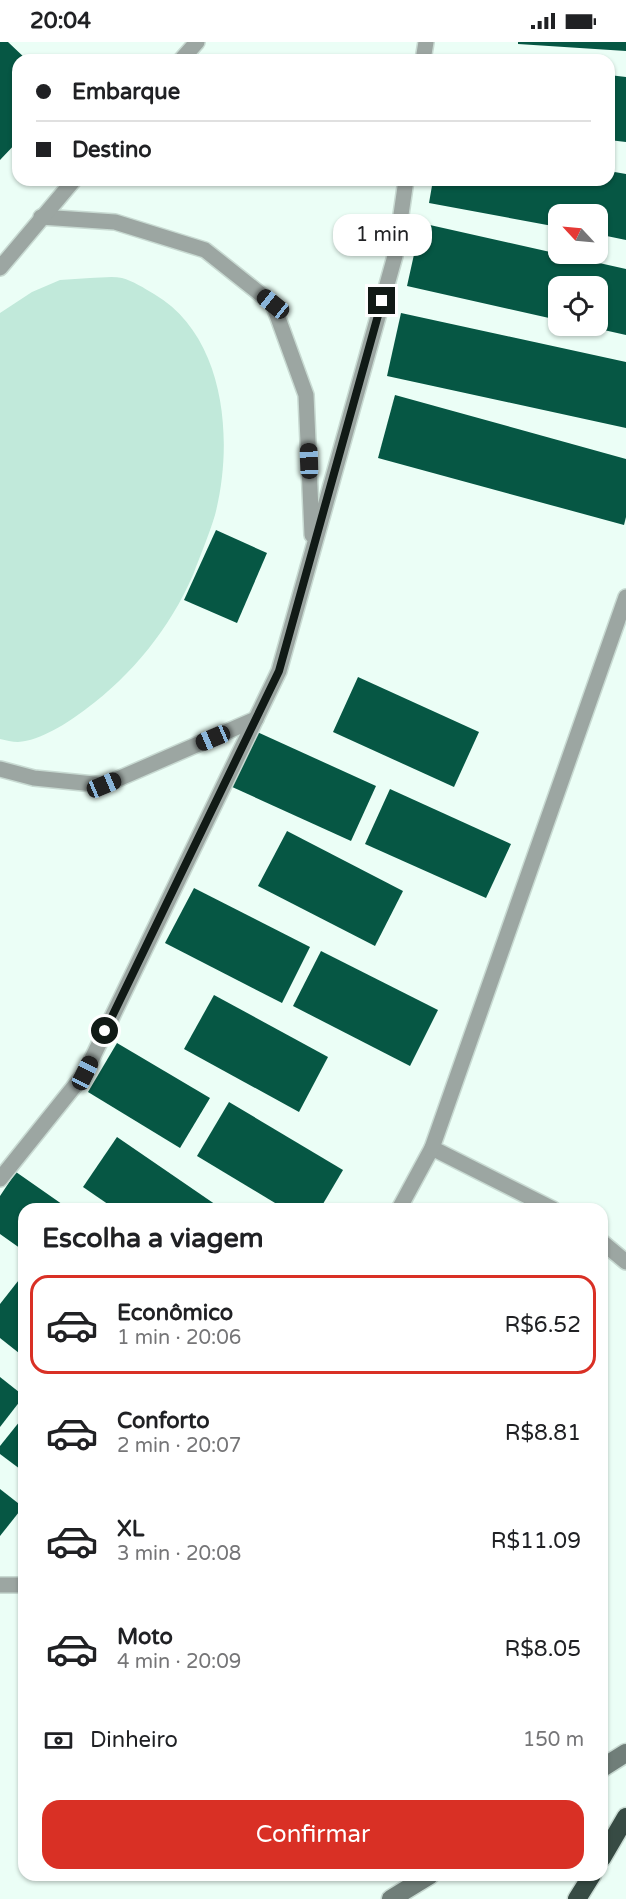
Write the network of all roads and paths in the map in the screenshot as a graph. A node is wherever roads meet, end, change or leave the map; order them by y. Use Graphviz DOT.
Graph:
graph roads {
  1 [pos="197,42"];
  2 [pos="186,54"];
  3 [pos="69,186"];
  4 [pos="405,186"];
  5 [pos="41,217"];
  6 [pos="0,268"];
  7 [pos="313,550"];
  8 [pos="626,597"];
  9 [pos="256,719"];
  10 [pos="0,769"];
  11 [pos="432,1148"];
  12 [pos="0,1179"];
  13 [pos="402,1203"];
  14 [pos="541,1203"];
  15 [pos="608,1247"];
  16 [pos="626,1262"];
  17 [pos="0,1585"];
  18 [pos="18,1585"];
  19 [pos="626,1753"];
  20 [pos="608,1764"];
  21 [pos="626,1817"];
  22 [pos="608,1848"];
  23 [pos="420,1881"];
  24 [pos="588,1881"];
  25 [pos="391,1899"];
  26 [pos="577,1899"];
  1 -- 2 [label="lane"];
  3 -- 5 [label="lane"];
  4 -- 7 [label="lane"];
  5 -- 6 [label="lane"];
  5 -- 7 [label="lane"];
  7 -- 9 [label="lane"];
  8 -- 11 [label="lane"];
  9 -- 10 [label="lane"];
  9 -- 12 [label="lane"];
  11 -- 13 [label="lane"];
  11 -- 14 [label="lane"];
  15 -- 16 [label="lane"];
  17 -- 18 [label="lane"];
  19 -- 20 [label="street"];
  21 -- 22 [label="highway"];
  23 -- 25 [label="street"];
  24 -- 26 [label="highway"];
}
